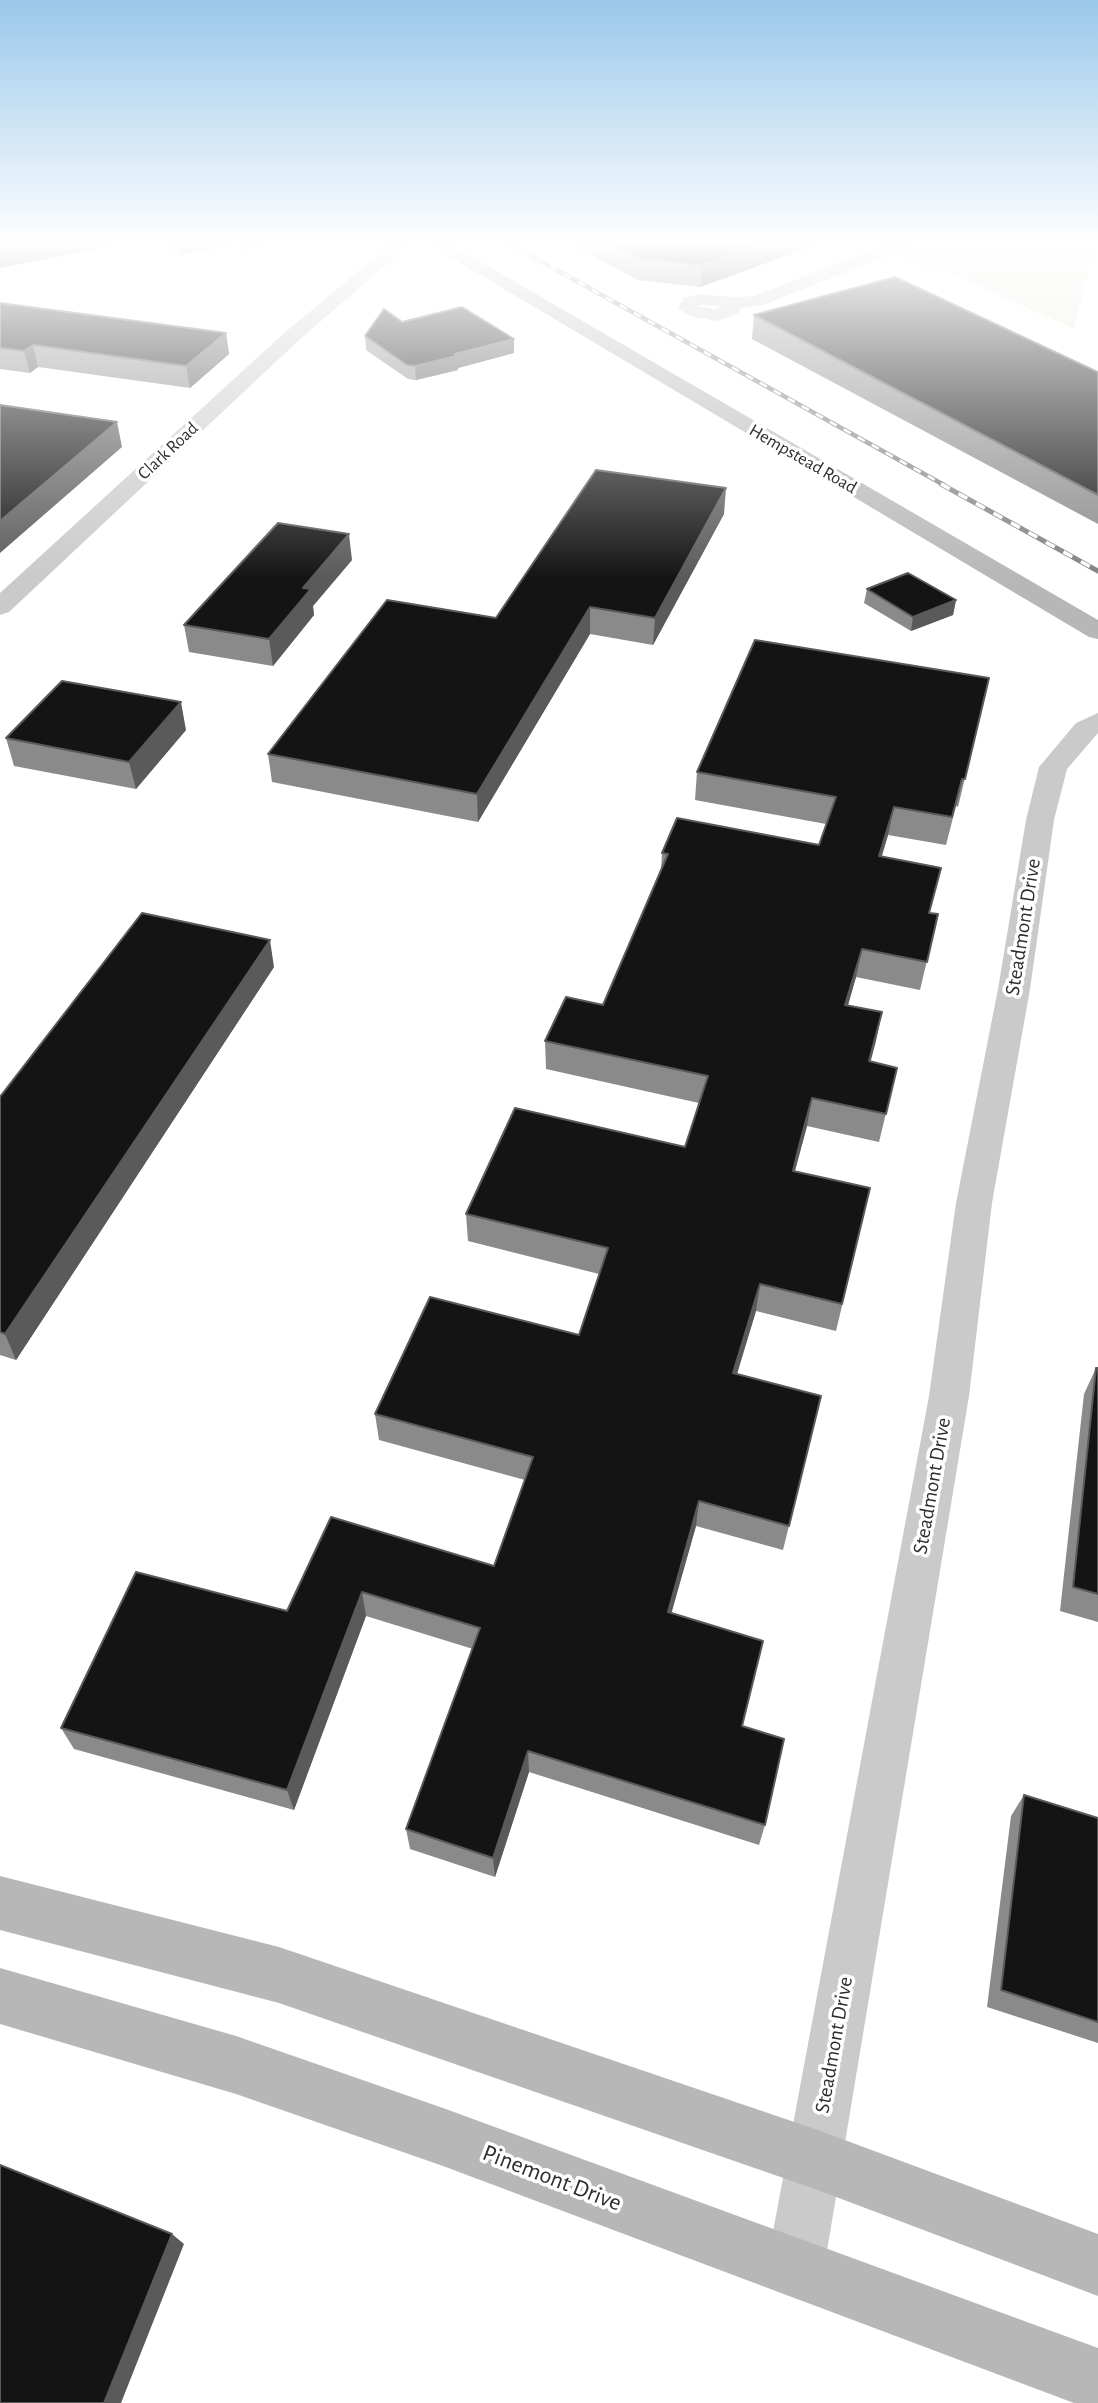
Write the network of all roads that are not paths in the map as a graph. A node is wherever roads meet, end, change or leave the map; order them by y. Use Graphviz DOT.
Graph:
graph roads {
  1 [pos="272,355"];
  2 [pos="627,355"];
  3 [pos="0,607"];
  4 [pos="1098,631"];
  5 [pos="1098,721"];
  6 [pos="0,1903"];
  7 [pos="0,1996"];
  8 [pos="815,2159"];
  9 [pos="1098,2265"];
  10 [pos="794,2269"];
  11 [pos="1098,2380"];
  1 -- 3 [label="street, Clark Road"];
  2 -- 4 [label="main road, Hempstead Road"];
  5 -- 8 [label="street, Steadmont Drive"];
  6 -- 8 [label="main road"];
  7 -- 10 [label="main road, Pinemont Drive"];
  8 -- 9 [label="main road"];
  8 -- 10 [label="street, Steadmont Drive"];
  10 -- 11 [label="main road, Pinemont Drive"];
}
